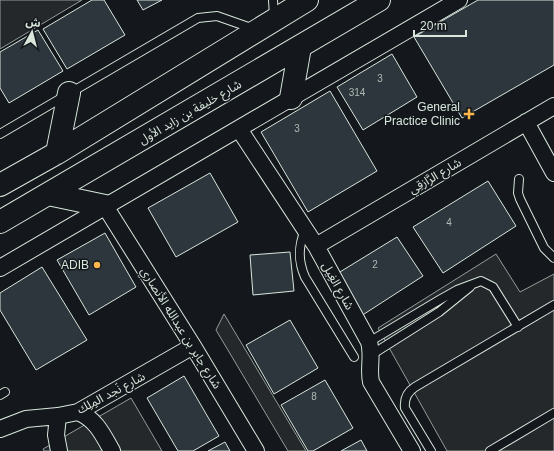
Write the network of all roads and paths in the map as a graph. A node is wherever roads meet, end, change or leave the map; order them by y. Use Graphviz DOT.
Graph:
graph roads {
  1 [pos="307,0"];
  2 [pos="379,0"];
  3 [pos="459,0"];
  4 [pos="268,17"];
  5 [pos="300,47"];
  6 [pos="69,93"];
  7 [pos="291,98"];
  8 [pos="554,106"];
  9 [pos="526,122"];
  10 [pos="239,129"];
  11 [pos="0,134"];
  12 [pos="57,153"];
  13 [pos="554,173"];
  14 [pos="520,179"];
  15 [pos="0,185"];
  16 [pos="48,194"];
  17 [pos="105,206"];
  18 [pos="0,222"];
  19 [pos="305,230"];
  20 [pos="316,246"];
  21 [pos="554,258"];
  22 [pos="0,268"];
  23 [pos="474,284"];
  24 [pos="554,305"];
  25 [pos="518,327"];
  26 [pos="194,346"];
  27 [pos="370,349"];
  28 [pos="354,357"];
  29 [pos="78,412"];
  30 [pos="554,412"];
  31 [pos="58,416"];
  32 [pos="0,429"];
  33 [pos="59,451"];
  34 [pos="112,451"];
  35 [pos="256,451"];
  36 [pos="412,451"];
  37 [pos="431,451"];
  38 [pos="490,451"];
  1 -- 4 [label="main road"];
  2 -- 5 [label="main road, شارع خليفة بن زايد الأول"];
  3 -- 7 [label="street"];
  4 -- 6 [label="lane"];
  4 -- 12 [label="main road"];
  5 -- 7 [label="main road"];
  5 -- 16 [label="main road, شارع خليفة بن زايد الأول"];
  6 -- 11 [label="lane"];
  6 -- 12 [label="main road"];
  7 -- 10 [label="street"];
  8 -- 9 [label="street, شارع الرَّازقِي"];
  9 -- 13 [label="street"];
  9 -- 20 [label="street, شارع الرَّازقِي"];
  10 -- 17 [label="street"];
  10 -- 19 [label="street, شارع الغِيل"];
  12 -- 15 [label="main road"];
  14 -- 21 [label="lane"];
  16 -- 17 [label="main road"];
  16 -- 18 [label="main road, شارع خليفة بن زايد الأول"];
  17 -- 22 [label="street"];
  17 -- 26 [label="street, شارع جابر بن عبدالله الأنصاري"];
  19 -- 20 [label="street, شارع الغِيل"];
  19 -- 28 [label="lane"];
  20 -- 27 [label="street, شارع الغِيل"];
  23 -- 25 [label="lane"];
  23 -- 27 [label="lane"];
  23 -- 27 [label="lane"];
  24 -- 25 [label="lane"];
  25 -- 37 [label="lane"];
  26 -- 29 [label="street, شارع نَجد المِلِك"];
  26 -- 35 [label="street, شارع جابر بن عبدالله الأنصاري"];
  27 -- 36 [label="street"];
  29 -- 31 [label="street, شارع نَجد المِلِك"];
  29 -- 34 [label="street"];
  30 -- 38 [label="lane"];
  31 -- 32 [label="street, شارع نَجد المِلِك"];
  31 -- 33 [label="street"];
}
